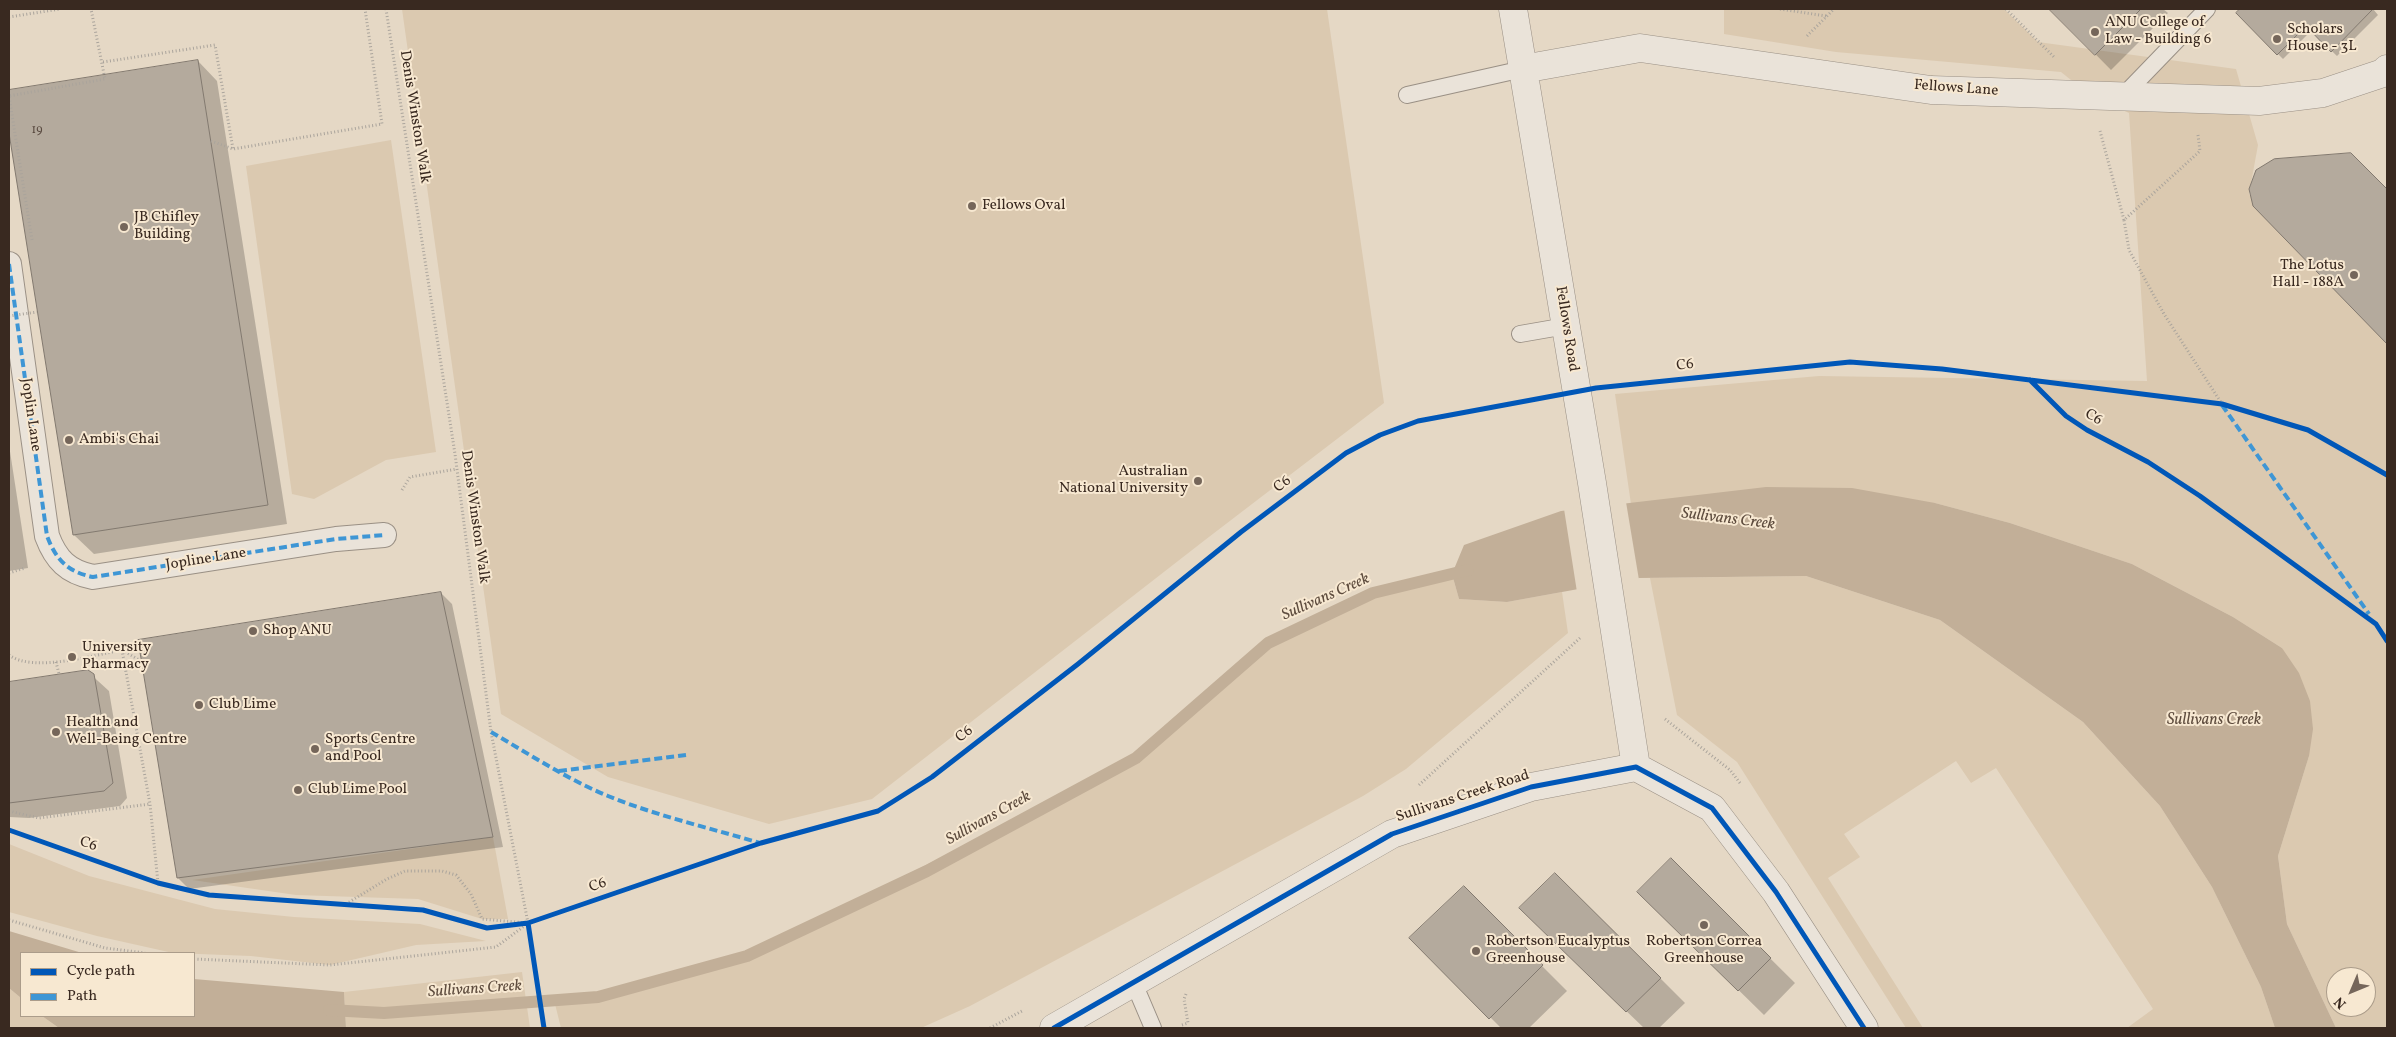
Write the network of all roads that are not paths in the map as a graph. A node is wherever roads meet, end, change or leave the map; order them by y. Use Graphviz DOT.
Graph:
graph roads {
  1 [pos="1513,9"];
  2 [pos="2207,9"];
  3 [pos="1523,69"];
  4 [pos="2387,69"];
  5 [pos="1408,95"];
  6 [pos="2123,96"];
  7 [pos="9,264"];
  8 [pos="1566,326"];
  9 [pos="1520,334"];
  10 [pos="47,536"];
  11 [pos="384,536"];
  12 [pos="1636,767"];
  13 [pos="1133,981"];
  14 [pos="1054,1028"];
  15 [pos="1153,1028"];
  16 [pos="1864,1028"];
  1 -- 3 [label="street, Fellows Road"];
  2 -- 6 [label="lane"];
  3 -- 5 [label="lane"];
  3 -- 6 [label="street, Fellows Lane"];
  3 -- 8 [label="street, Fellows Road"];
  4 -- 6 [label="street, Fellows Lane"];
  7 -- 10 [label="street, Joplin Lane"];
  8 -- 9 [label="lane"];
  8 -- 12 [label="street, Fellows Road"];
  10 -- 11 [label="street, Jopline Lane"];
  12 -- 13 [label="street, Sullivans Creek Road"];
  12 -- 16 [label="street"];
  13 -- 14 [label="street, Sullivans Creek Road"];
  13 -- 15 [label="lane"];
}
